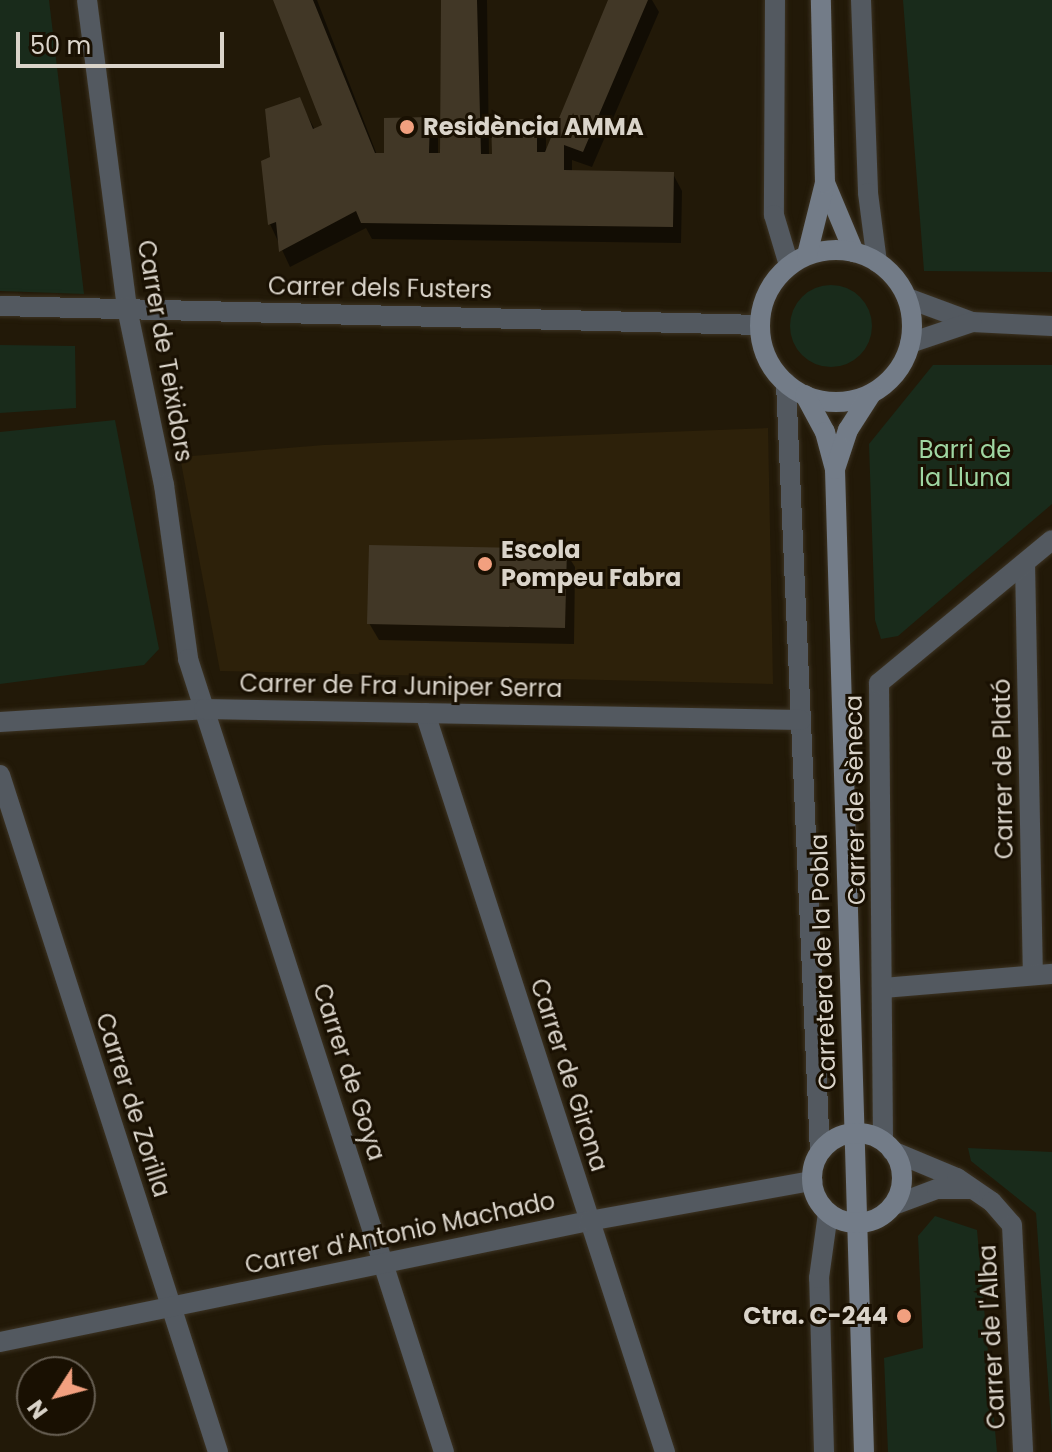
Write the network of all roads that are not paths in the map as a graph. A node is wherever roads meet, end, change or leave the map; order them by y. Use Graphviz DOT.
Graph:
graph roads {
  1 [pos="87,0"];
  2 [pos="775,0"];
  3 [pos="821,0"];
  4 [pos="861,0"];
  5 [pos="825,183"];
  6 [pos="854,252"];
  7 [pos="798,260"];
  8 [pos="877,262"];
  9 [pos="907,298"];
  10 [pos="0,306"];
  11 [pos="127,308"];
  12 [pos="972,322"];
  13 [pos="759,325"];
  14 [pos="1052,326"];
  15 [pos="910,343"];
  16 [pos="786,383"];
  17 [pos="871,394"];
  18 [pos="805,395"];
  19 [pos="835,470"];
  20 [pos="1052,540"];
  21 [pos="1025,563"];
  22 [pos="204,709"];
  23 [pos="425,713"];
  24 [pos="801,720"];
  25 [pos="0,722"];
  26 [pos="0,775"];
  27 [pos="1043,974"];
  28 [pos="884,988"];
  29 [pos="854,1133"];
  30 [pos="887,1146"];
  31 [pos="820,1151"];
  32 [pos="812,1181"];
  33 [pos="972,1190"];
  34 [pos="894,1205"];
  35 [pos="828,1213"];
  36 [pos="589,1221"];
  37 [pos="858,1224"];
  38 [pos="383,1263"];
  39 [pos="171,1307"];
  40 [pos="2,1335"];
  41 [pos="218,1452"];
  42 [pos="444,1452"];
  43 [pos="665,1452"];
  44 [pos="824,1452"];
  45 [pos="864,1452"];
  46 [pos="1023,1452"];
  1 -- 11 [label="street, Carrer de Teixidors"];
  2 -- 7 [label="street"];
  3 -- 5 [label="street"];
  4 -- 8 [label="street"];
  5 -- 6 [label="street"];
  5 -- 7 [label="street"];
  6 -- 7 [label="street"];
  6 -- 8 [label="street"];
  7 -- 13 [label="street"];
  8 -- 9 [label="street"];
  9 -- 12 [label="street"];
  9 -- 15 [label="street"];
  10 -- 11 [label="street, Carrer dels Fusters"];
  11 -- 13 [label="street, Carrer dels Fusters"];
  11 -- 22 [label="street, Carrer de Teixidors"];
  12 -- 14 [label="street"];
  12 -- 15 [label="street"];
  13 -- 16 [label="street"];
  15 -- 17 [label="street"];
  16 -- 18 [label="street"];
  16 -- 24 [label="street, Carretera de la Pobla"];
  17 -- 18 [label="street"];
  17 -- 19 [label="street, Carretera de la Pobla"];
  18 -- 19 [label="street, Carretera de la Pobla"];
  19 -- 29 [label="street, Carretera de la Pobla"];
  20 -- 21 [label="street, Carrer de Sèneca"];
  21 -- 27 [label="street, Carrer de Plató"];
  21 -- 28 [label="street, Carrer de Sèneca"];
  22 -- 23 [label="street, Carrer de Fra Juniper Serra"];
  22 -- 25 [label="street, Carrer de Fra Juniper Serra"];
  22 -- 38 [label="street, Carrer de Goya"];
  23 -- 24 [label="street, Carrer de Fra Juniper Serra"];
  23 -- 36 [label="street, Carrer de Girona"];
  24 -- 31 [label="street, Carretera de la Pobla"];
  26 -- 39 [label="street, Carrer de Zorilla"];
  27 -- 28 [label="street"];
  28 -- 30 [label="street, Carrer de Sèneca"];
  29 -- 30 [label="street, Carrer de l'Alba"];
  29 -- 31 [label="street"];
  29 -- 37 [label="street, Carretera de la Pobla"];
  30 -- 33 [label="street, Carrer de l'Alba"];
  30 -- 34 [label="street"];
  31 -- 32 [label="street"];
  32 -- 35 [label="street"];
  32 -- 36 [label="street, Carrer d'Antonio Machado"];
  33 -- 34 [label="street"];
  33 -- 46 [label="street, Carrer de l'Alba"];
  34 -- 37 [label="street"];
  35 -- 37 [label="street"];
  35 -- 44 [label="street"];
  36 -- 38 [label="street, Carrer d'Antonio Machado"];
  36 -- 43 [label="street, Carrer de Girona"];
  37 -- 45 [label="street, Carretera de la Pobla"];
  38 -- 39 [label="street, Carrer d'Antonio Machado"];
  38 -- 42 [label="street, Carrer de Goya"];
  39 -- 40 [label="street, Carrer d'Antonio Machado"];
  39 -- 41 [label="street, Carrer de Zorilla"];
}
